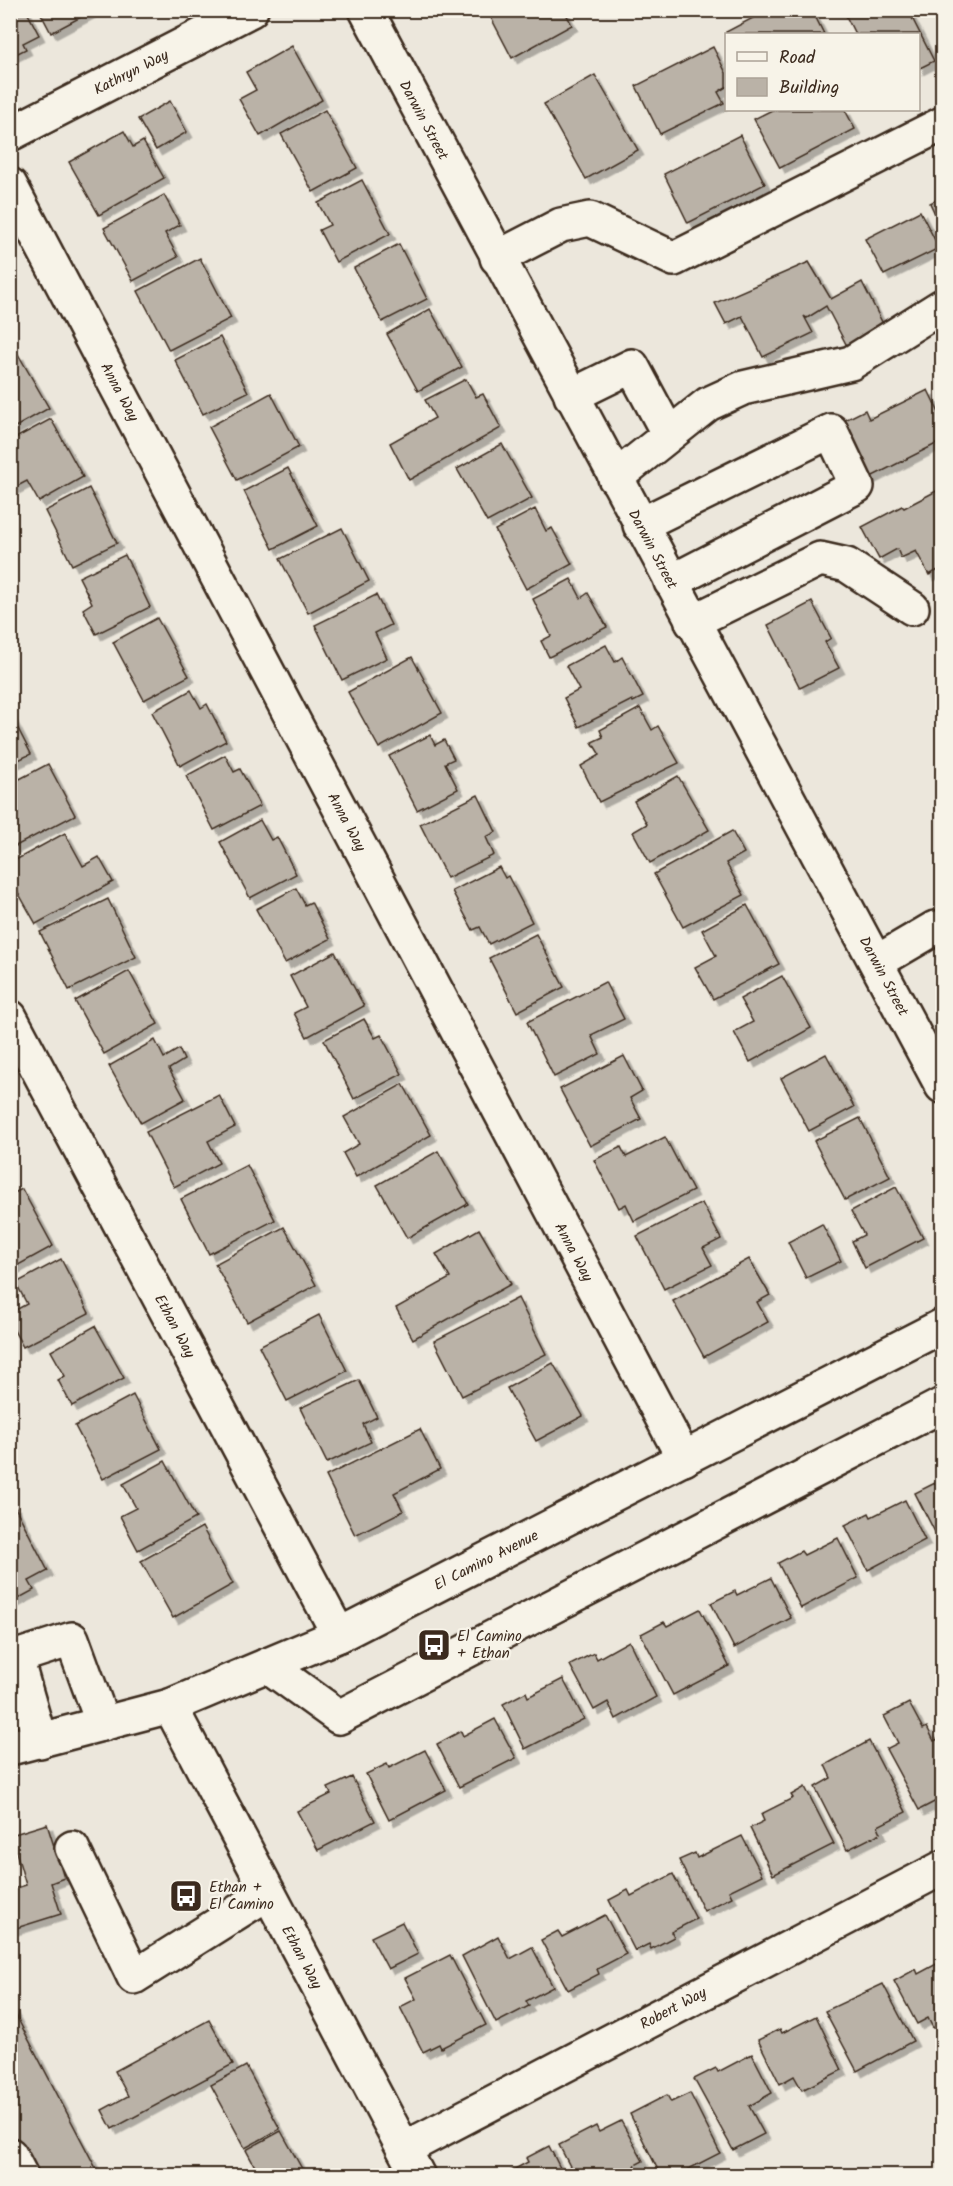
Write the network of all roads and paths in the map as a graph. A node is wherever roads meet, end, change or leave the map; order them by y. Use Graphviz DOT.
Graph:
graph roads {
  1 [pos="251,10"];
  2 [pos="366,10"];
  3 [pos="942,124"];
  4 [pos="10,134"];
  5 [pos="10,185"];
  6 [pos="497,258"];
  7 [pos="942,306"];
  8 [pos="571,396"];
  9 [pos="668,433"];
  10 [pos="615,478"];
  11 [pos="640,525"];
  12 [pos="670,582"];
  13 [pos="912,608"];
  14 [pos="692,622"];
  15 [pos="935,928"];
  16 [pos="877,962"];
  17 [pos="10,1017"];
  18 [pos="942,1086"];
  19 [pos="942,1326"];
  20 [pos="942,1405"];
  21 [pos="684,1459"];
  22 [pos="339,1635"];
  23 [pos="13,1659"];
  24 [pos="267,1665"];
  25 [pos="170,1706"];
  26 [pos="103,1724"];
  27 [pos="25,1744"];
  28 [pos="72,1848"];
  29 [pos="942,1868"];
  30 [pos="268,1893"];
  31 [pos="10,2155"];
  32 [pos="411,2162"];
  33 [pos="21,2175"];
  1 -- 4 [label="street, Kathryn Way"];
  2 -- 6 [label="street, Darwin Street"];
  3 -- 6 [label="street"];
  5 -- 21 [label="street, Anna Way"];
  6 -- 8 [label="street, Darwin Street"];
  7 -- 9 [label="street"];
  8 -- 9 [label="street"];
  8 -- 10 [label="street, Darwin Street"];
  9 -- 10 [label="street"];
  10 -- 11 [label="street, Darwin Street"];
  11 -- 12 [label="street, Darwin Street"];
  11 -- 12 [label="street"];
  12 -- 14 [label="street, Darwin Street"];
  13 -- 14 [label="street"];
  14 -- 16 [label="street, Darwin Street"];
  15 -- 16 [label="street"];
  16 -- 18 [label="street, Darwin Street"];
  17 -- 22 [label="street, Ethan Way"];
  19 -- 21 [label="street, El Camino Avenue"];
  20 -- 24 [label="street"];
  21 -- 22 [label="street, El Camino Avenue"];
  22 -- 24 [label="street, El Camino Avenue"];
  23 -- 26 [label="street"];
  23 -- 27 [label="street"];
  24 -- 25 [label="street, El Camino Avenue"];
  25 -- 26 [label="street, El Camino Avenue"];
  25 -- 30 [label="street, Ethan Way"];
  26 -- 27 [label="street, El Camino Avenue"];
  28 -- 30 [label="street"];
  29 -- 32 [label="street, Robert Way"];
  30 -- 32 [label="street, Ethan Way"];
  31 -- 33 [label="street"];
}
